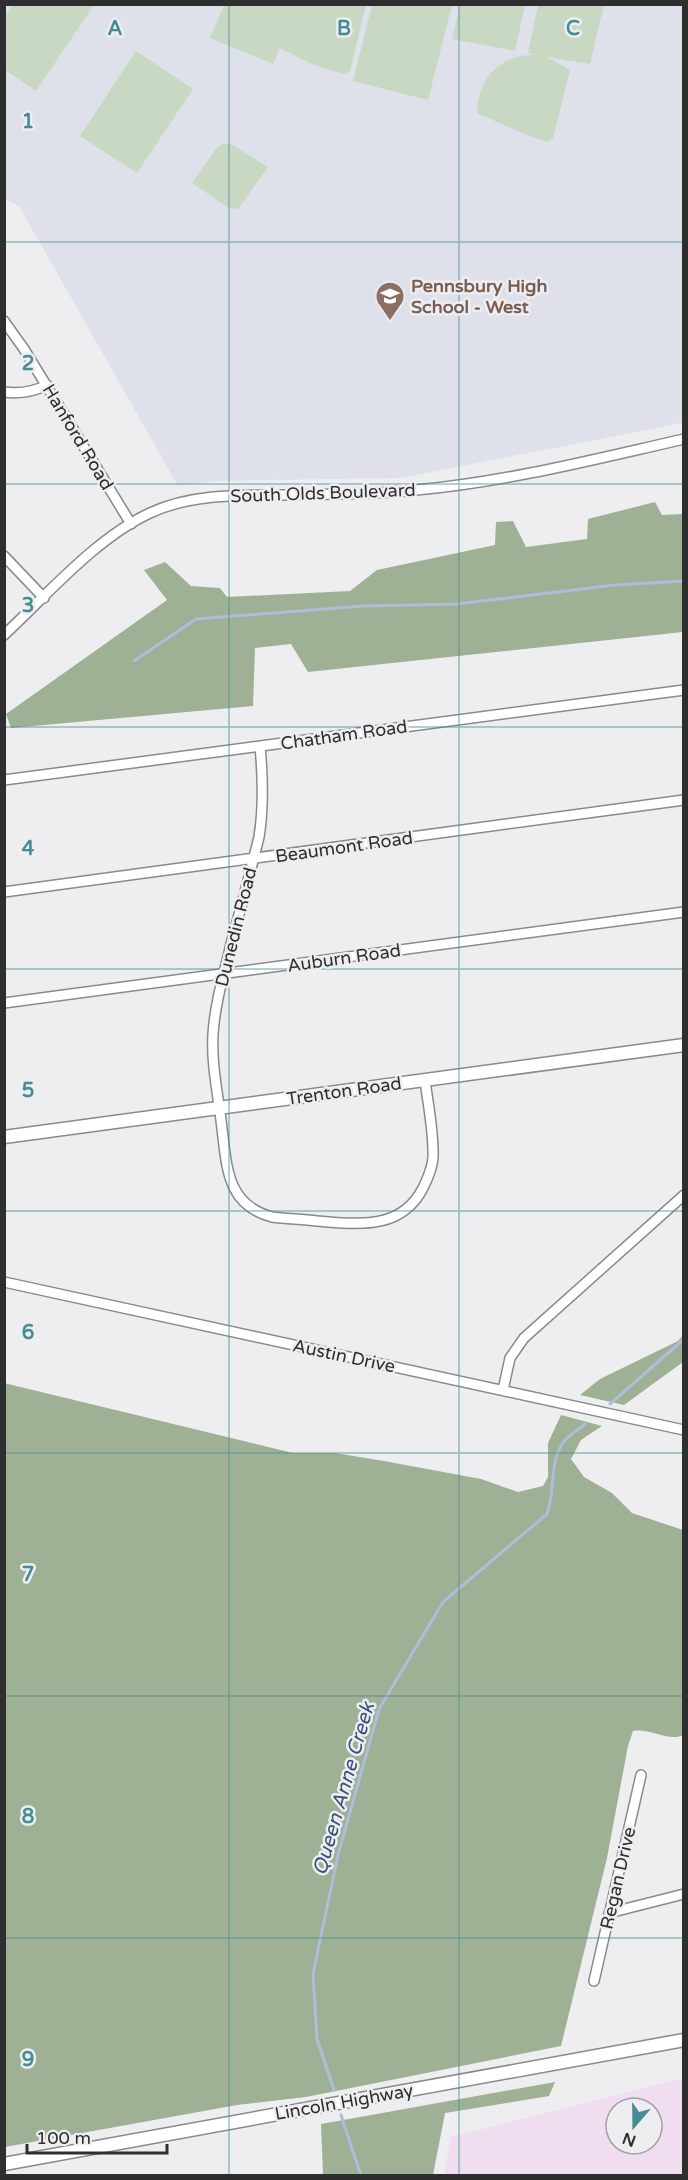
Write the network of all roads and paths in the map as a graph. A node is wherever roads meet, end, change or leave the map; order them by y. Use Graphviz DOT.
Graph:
graph roads {
  1 [pos="4,321"];
  2 [pos="47,385"];
  3 [pos="4,392"];
  4 [pos="684,440"];
  5 [pos="131,524"];
  6 [pos="4,556"];
  7 [pos="44,598"];
  8 [pos="4,635"];
  9 [pos="684,690"];
  10 [pos="260,746"];
  11 [pos="4,780"];
  12 [pos="684,800"];
  13 [pos="254,859"];
  14 [pos="4,892"];
  15 [pos="684,912"];
  16 [pos="224,974"];
  17 [pos="4,1004"];
  18 [pos="684,1045"];
  19 [pos="425,1080"];
  20 [pos="220,1108"];
  21 [pos="4,1137"];
  22 [pos="684,1195"];
  23 [pos="4,1282"];
  24 [pos="502,1390"];
  25 [pos="684,1430"];
  26 [pos="641,1775"];
  27 [pos="684,1894"];
  28 [pos="609,1913"];
  29 [pos="594,1981"];
  30 [pos="684,2040"];
  31 [pos="4,2164"];
  1 -- 2 [label="street, Hanford Road"];
  2 -- 3 [label="street"];
  2 -- 5 [label="street, Hanford Road"];
  4 -- 5 [label="street, South Olds Boulevard"];
  5 -- 7 [label="street, South Olds Boulevard"];
  6 -- 7 [label="street"];
  7 -- 8 [label="street, South Olds Boulevard"];
  9 -- 10 [label="street, Chatham Road"];
  10 -- 11 [label="street, Chatham Road"];
  10 -- 13 [label="street, Dunedin Road"];
  12 -- 13 [label="street, Beaumont Road"];
  13 -- 14 [label="street, Beaumont Road"];
  13 -- 16 [label="street, Dunedin Road"];
  15 -- 16 [label="street, Auburn Road"];
  16 -- 17 [label="street, Auburn Road"];
  16 -- 20 [label="street, Dunedin Road"];
  18 -- 19 [label="main road, Trenton Road"];
  19 -- 20 [label="main road, Trenton Road"];
  19 -- 20 [label="street, Dunedin Road"];
  20 -- 21 [label="main road, Trenton Road"];
  22 -- 24 [label="street"];
  23 -- 24 [label="street, Austin Drive"];
  24 -- 25 [label="street, Austin Drive"];
  26 -- 28 [label="street, Regan Drive"];
  27 -- 28 [label="street"];
  28 -- 29 [label="street, Regan Drive"];
  30 -- 31 [label="main road, Lincoln Highway"];
}
